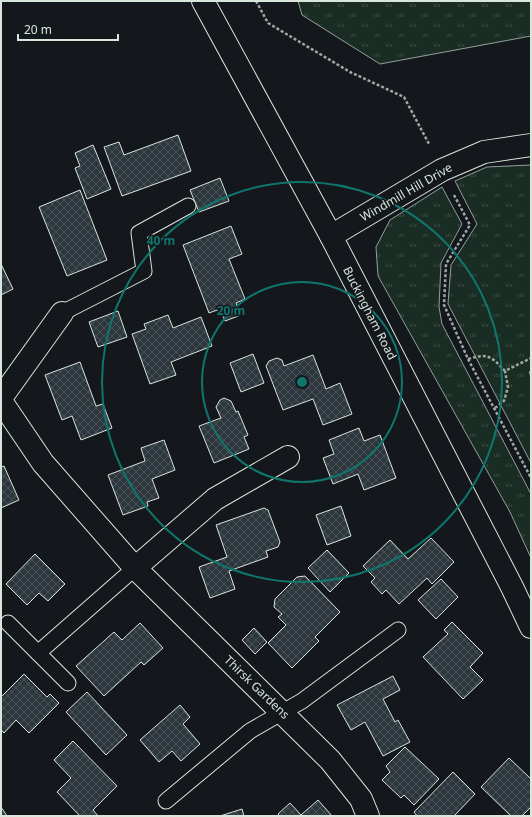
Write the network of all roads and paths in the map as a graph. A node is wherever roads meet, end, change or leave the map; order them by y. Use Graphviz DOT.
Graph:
graph roads {
  1 [pos="204,1"];
  2 [pos="531,145"];
  3 [pos="188,206"];
  4 [pos="330,236"];
  5 [pos="62,313"];
  6 [pos="531,358"];
  7 [pos="468,359"];
  8 [pos="505,371"];
  9 [pos="1,399"];
  10 [pos="495,408"];
  11 [pos="288,457"];
  12 [pos="135,568"];
  13 [pos="8,623"];
  14 [pos="531,628"];
  15 [pos="398,630"];
  16 [pos="38,653"];
  17 [pos="68,683"];
  18 [pos="283,712"];
  19 [pos="166,801"];
  20 [pos="368,816"];
  1 -- 4 [label="street, Buckingham Road"];
  2 -- 4 [label="street, Windmill Hill Drive"];
  3 -- 5 [label="lane"];
  4 -- 14 [label="street, Buckingham Road"];
  5 -- 9 [label="street, Thirsk Gardens"];
  6 -- 8 [label="path"];
  7 -- 8 [label="path"];
  8 -- 10 [label="path"];
  9 -- 12 [label="street, Thirsk Gardens"];
  11 -- 12 [label="street"];
  12 -- 16 [label="lane"];
  12 -- 18 [label="street, Thirsk Gardens"];
  13 -- 16 [label="lane"];
  15 -- 18 [label="lane"];
  16 -- 17 [label="lane"];
  18 -- 19 [label="lane"];
  18 -- 20 [label="street, Thirsk Gardens"];
}
